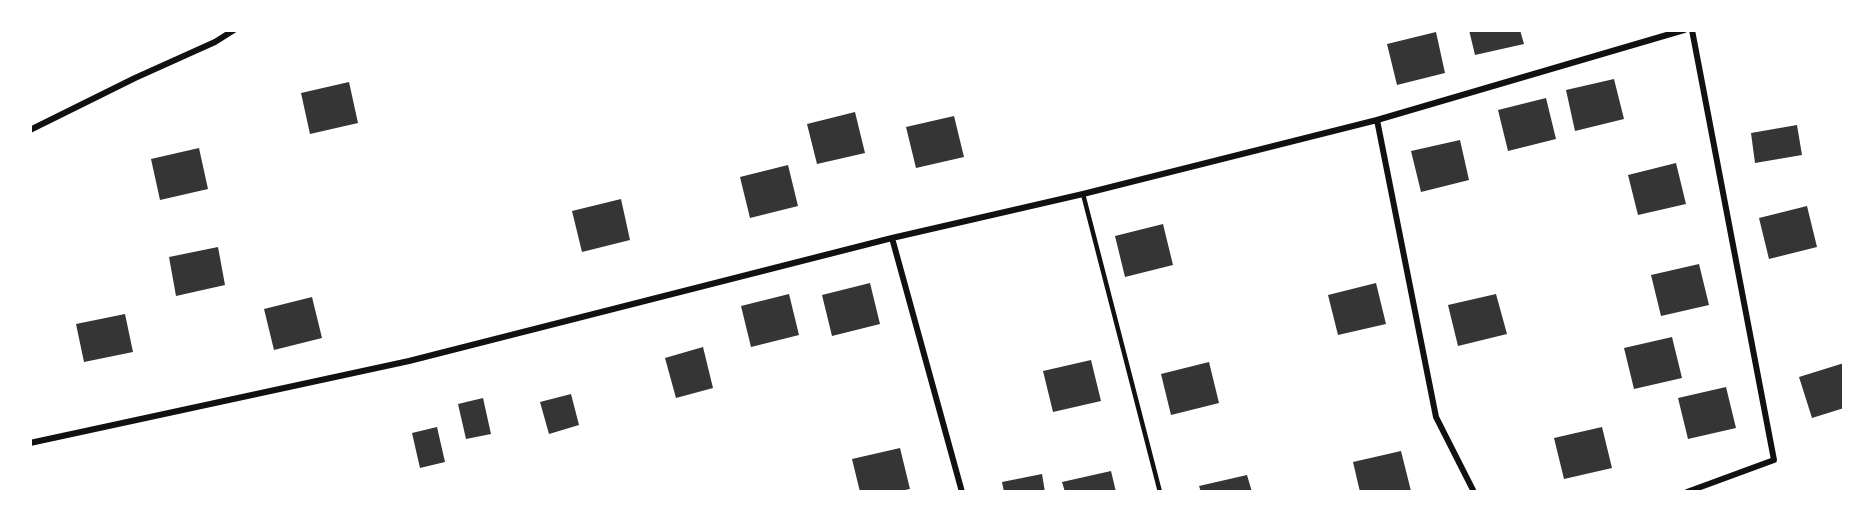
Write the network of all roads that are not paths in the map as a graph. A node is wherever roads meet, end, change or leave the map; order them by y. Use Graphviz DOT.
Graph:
graph roads {
  1 [pos="234,30"];
  2 [pos="1684,30"];
  3 [pos="1692,30"];
  4 [pos="1377,120"];
  5 [pos="30,130"];
  6 [pos="1083,194"];
  7 [pos="892,238"];
  8 [pos="30,443"];
  9 [pos="962,492"];
  10 [pos="1160,492"];
  11 [pos="1474,492"];
  12 [pos="1686,492"];
  1 -- 5 [label="street"];
  2 -- 4 [label="street"];
  3 -- 12 [label="street"];
  4 -- 6 [label="street"];
  4 -- 11 [label="street"];
  6 -- 7 [label="street"];
  6 -- 10 [label="lane"];
  7 -- 8 [label="street"];
  7 -- 9 [label="street"];
}
